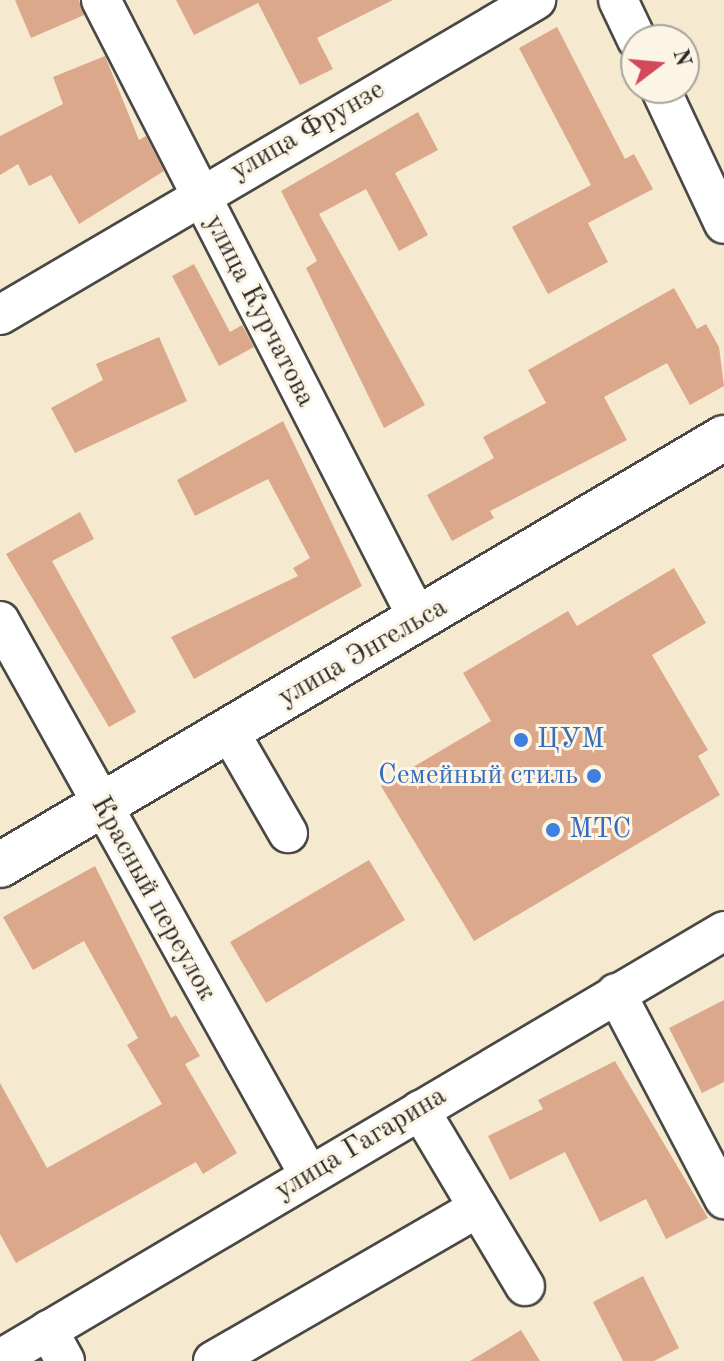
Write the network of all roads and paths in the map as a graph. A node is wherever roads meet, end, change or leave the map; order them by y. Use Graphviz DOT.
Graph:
graph roads {
  1 [pos="101,0"];
  2 [pos="536,0"];
  3 [pos="618,0"];
  4 [pos="629,24"];
  5 [pos="668,104"];
  6 [pos="199,194"];
  7 [pos="724,224"];
  8 [pos="0,315"];
  9 [pos="724,438"];
  10 [pos="0,621"];
  11 [pos="419,621"];
  12 [pos="229,731"];
  13 [pos="100,805"];
  14 [pos="288,833"];
  15 [pos="0,865"];
  16 [pos="724,931"];
  17 [pos="616,993"];
  18 [pos="420,1110"];
  19 [pos="309,1175"];
  20 [pos="724,1199"];
  21 [pos="478,1208"];
  22 [pos="525,1286"];
  23 [pos="57,1346"];
  24 [pos="0,1359"];
  25 [pos="213,1361"];
  1 -- 6 [label="street, улица Курчатова"];
  2 -- 6 [label="street, улица Фрунзе"];
  3 -- 4 [label="street"];
  5 -- 7 [label="street"];
  6 -- 8 [label="street, улица Фрунзе"];
  6 -- 11 [label="street, улица Курчатова"];
  9 -- 11 [label="main road, улица Энгельса"];
  10 -- 13 [label="street, Красный переулок"];
  11 -- 12 [label="main road, улица Энгельса"];
  12 -- 13 [label="main road, улица Энгельса"];
  12 -- 14 [label="street"];
  13 -- 15 [label="main road, улица Энгельса"];
  13 -- 19 [label="street, Красный переулок"];
  16 -- 17 [label="street, улица Гагарина"];
  17 -- 18 [label="street, улица Гагарина"];
  17 -- 20 [label="street"];
  18 -- 19 [label="street, улица Гагарина"];
  18 -- 21 [label="street"];
  19 -- 23 [label="street, улица Гагарина"];
  21 -- 22 [label="street"];
  21 -- 25 [label="street"];
  23 -- 24 [label="street, улица Гагарина"];
}
